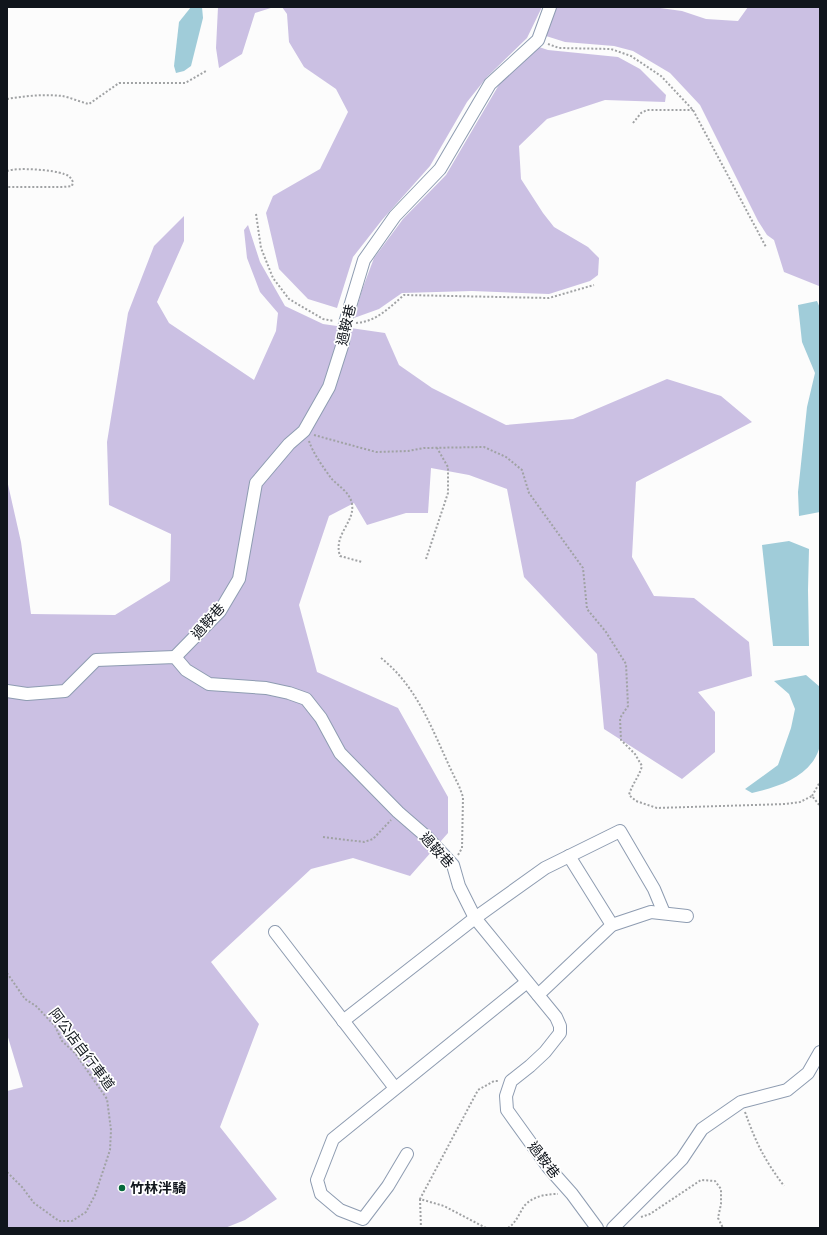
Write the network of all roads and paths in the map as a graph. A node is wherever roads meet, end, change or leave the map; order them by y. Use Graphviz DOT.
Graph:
graph roads {
  1 [pos="550,7"];
  2 [pos="538,40"];
  3 [pos="206,71"];
  4 [pos="7,99"];
  5 [pos="693,110"];
  6 [pos="633,123"];
  7 [pos="7,171"];
  8 [pos="8,187"];
  9 [pos="256,214"];
  10 [pos="766,247"];
  11 [pos="594,285"];
  12 [pos="344,323"];
  13 [pos="304,431"];
  14 [pos="437,448"];
  15 [pos="426,559"];
  16 [pos="362,562"];
  17 [pos="175,657"];
  18 [pos="381,658"];
  19 [pos="7,691"];
  20 [pos="820,782"];
  21 [pos="812,796"];
  22 [pos="820,806"];
  23 [pos="398,812"];
  24 [pos="323,837"];
  25 [pos="569,856"];
  26 [pos="454,865"];
  27 [pos="664,913"];
  28 [pos="687,916"];
  29 [pos="474,918"];
  30 [pos="612,925"];
  31 [pos="275,932"];
  32 [pos="7,973"];
  33 [pos="527,982"];
  34 [pos="538,995"];
  35 [pos="343,1021"];
  36 [pos="820,1052"];
  37 [pos="510,1081"];
  38 [pos="395,1088"];
  39 [pos="741,1102"];
  40 [pos="407,1154"];
  41 [pos="7,1172"];
  42 [pos="784,1186"];
  43 [pos="572,1194"];
  44 [pos="420,1199"];
  45 [pos="636,1219"];
  46 [pos="421,1228"];
  47 [pos="486,1228"];
  48 [pos="508,1228"];
  49 [pos="597,1228"];
  50 [pos="612,1228"];
  51 [pos="723,1228"];
  1 -- 2 [label="lane, 過鞍巷"];
  2 -- 5 [label="path"];
  2 -- 12 [label="lane, 過鞍巷"];
  3 -- 4 [label="path"];
  5 -- 6 [label="path"];
  5 -- 10 [label="path"];
  7 -- 8 [label="path"];
  9 -- 12 [label="path"];
  11 -- 12 [label="path"];
  12 -- 13 [label="lane, 過鞍巷"];
  13 -- 14 [label="path"];
  13 -- 16 [label="path"];
  13 -- 17 [label="lane, 過鞍巷"];
  14 -- 15 [label="path"];
  14 -- 21 [label="path"];
  17 -- 19 [label="lane"];
  17 -- 23 [label="lane, 過鞍巷"];
  18 -- 26 [label="path"];
  20 -- 21 [label="path"];
  21 -- 22 [label="path"];
  23 -- 24 [label="path"];
  23 -- 26 [label="lane, 過鞍巷"];
  25 -- 27 [label="lane"];
  25 -- 29 [label="lane"];
  25 -- 30 [label="lane"];
  26 -- 29 [label="lane, 過鞍巷"];
  27 -- 28 [label="lane"];
  27 -- 30 [label="lane"];
  29 -- 33 [label="lane, 過鞍巷"];
  29 -- 35 [label="lane"];
  30 -- 34 [label="lane"];
  31 -- 35 [label="lane"];
  32 -- 41 [label="path, 阿公店自行車道"];
  33 -- 34 [label="lane, 過鞍巷"];
  33 -- 38 [label="lane"];
  34 -- 37 [label="lane, 過鞍巷"];
  35 -- 38 [label="lane"];
  36 -- 39 [label="lane"];
  37 -- 43 [label="lane, 過鞍巷"];
  37 -- 44 [label="path"];
  38 -- 40 [label="lane"];
  39 -- 42 [label="path"];
  39 -- 50 [label="lane"];
  43 -- 48 [label="path"];
  43 -- 49 [label="lane, 過鞍巷"];
  44 -- 46 [label="path"];
  44 -- 47 [label="path"];
  45 -- 51 [label="path"];
}
